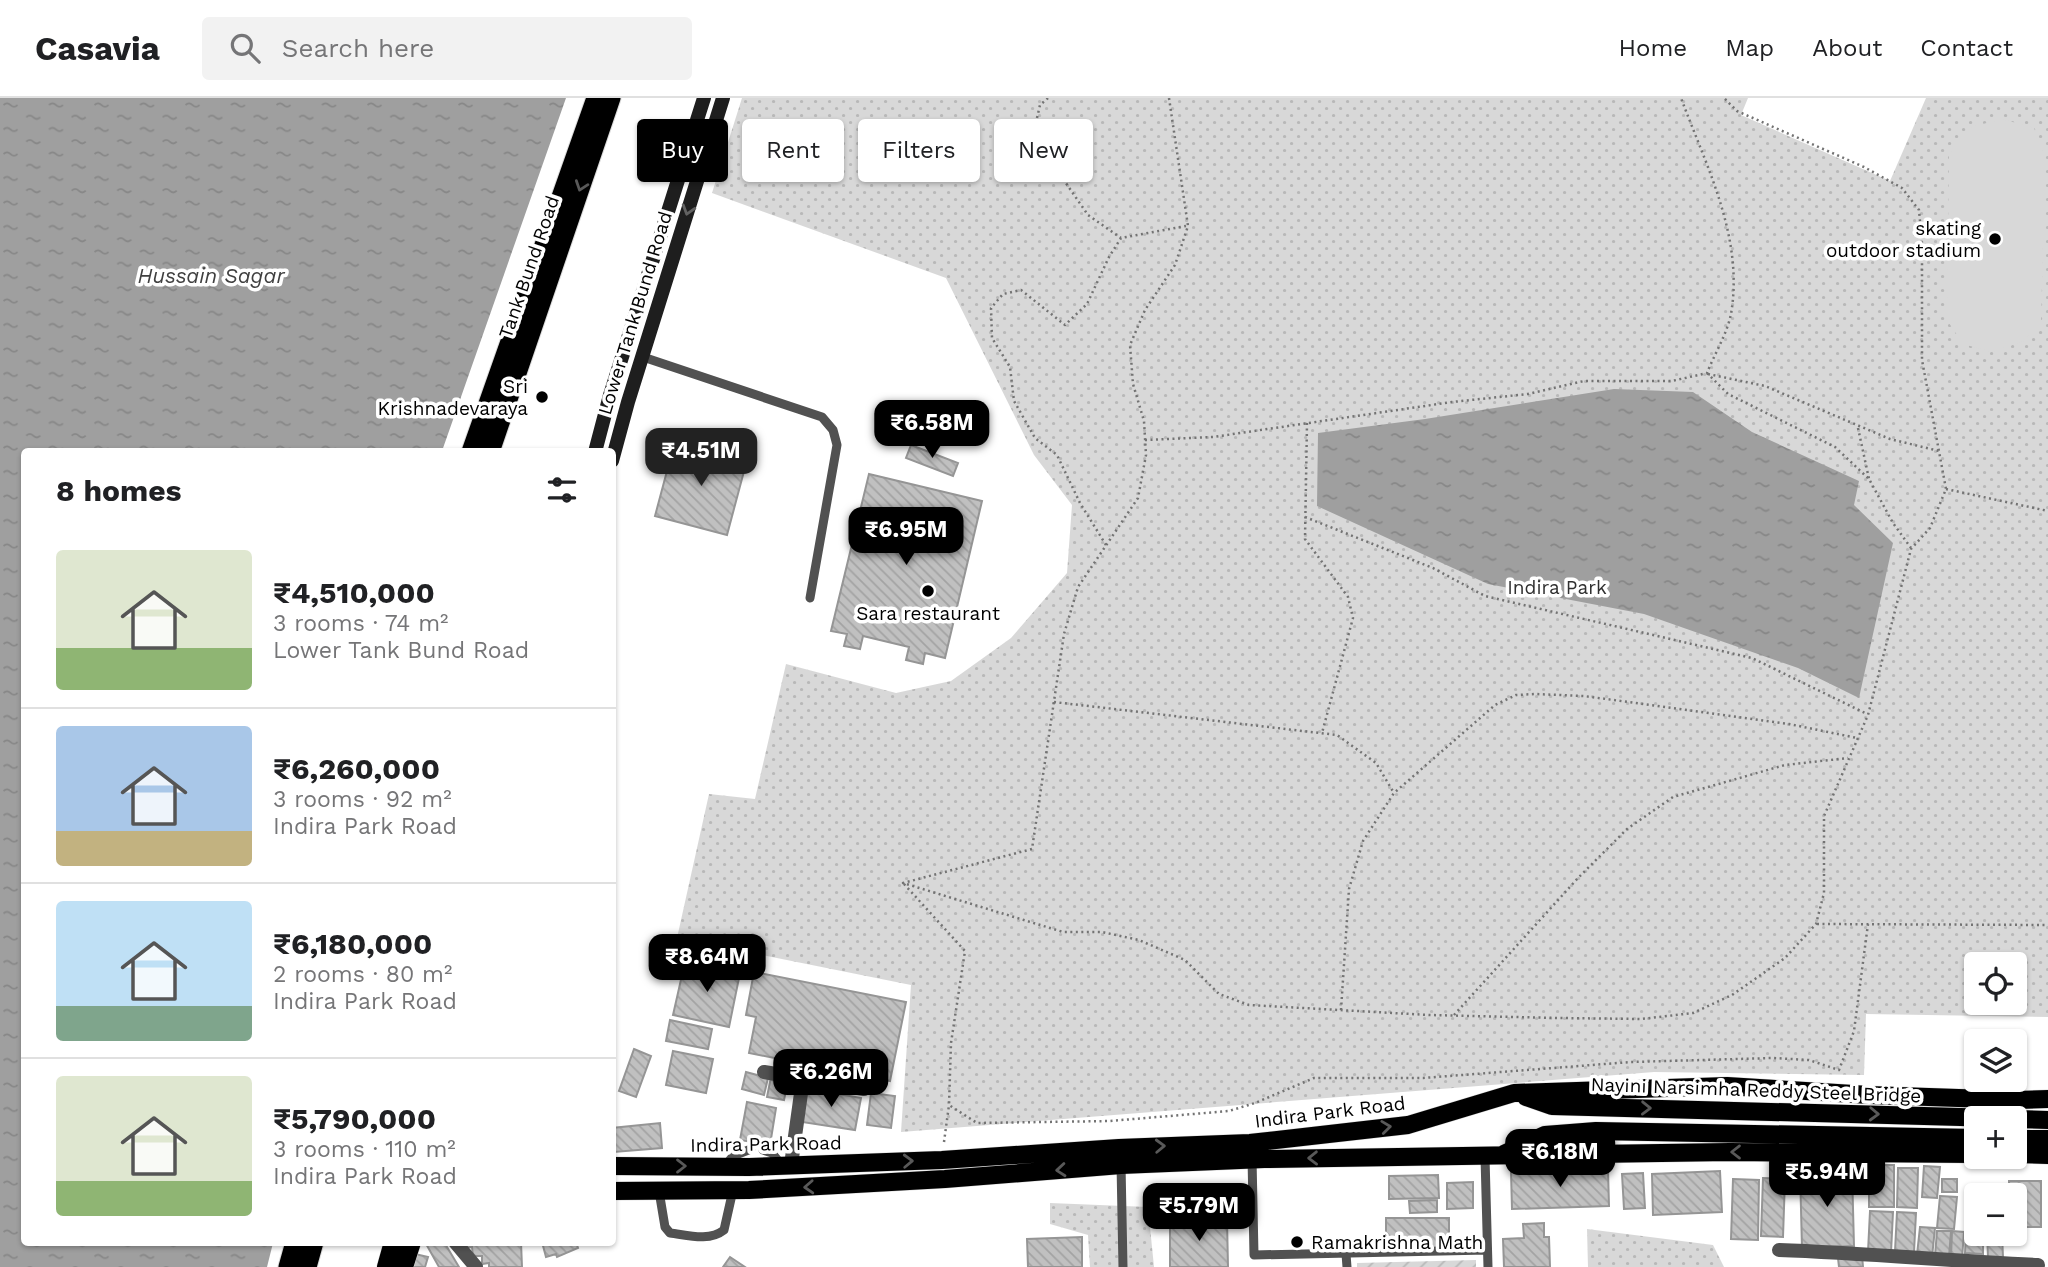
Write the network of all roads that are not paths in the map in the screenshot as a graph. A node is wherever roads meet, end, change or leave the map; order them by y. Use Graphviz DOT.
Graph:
graph roads {
  1 [pos="596,98"];
  2 [pos="611,98"];
  3 [pos="704,98"];
  4 [pos="723,98"];
  5 [pos="643,357"];
  6 [pos="472,448"];
  7 [pos="491,448"];
  8 [pos="596,448"];
  9 [pos="616,448"];
  10 [pos="810,598"];
  11 [pos="764,1072"];
  12 [pos="803,1079"];
  13 [pos="864,1089"];
  14 [pos="2048,1092"];
  15 [pos="1514,1093"];
  16 [pos="2018,1100"];
  17 [pos="2048,1100"];
  18 [pos="1964,1117"];
  19 [pos="2027,1119"];
  20 [pos="2048,1120"];
  21 [pos="1964,1139"];
  22 [pos="2027,1139"];
  23 [pos="2048,1139"];
  24 [pos="751,1149"];
  25 [pos="763,1150"];
  26 [pos="1251,1152"];
  27 [pos="1964,1154"];
  28 [pos="2027,1154"];
  29 [pos="2048,1155"];
  30 [pos="1120,1156"];
  31 [pos="1492,1157"];
  32 [pos="616,1166"];
  33 [pos="725,1166"];
  34 [pos="787,1166"];
  35 [pos="733,1190"];
  36 [pos="616,1191"];
  37 [pos="659,1191"];
  38 [pos="294,1246"];
  39 [pos="313,1246"];
  40 [pos="392,1246"];
  41 [pos="411,1246"];
  42 [pos="458,1246"];
  43 [pos="1488,1250"];
  44 [pos="1779,1250"];
  45 [pos="1346,1254"];
  46 [pos="1956,1264"];
  47 [pos="2038,1265"];
  48 [pos="288,1267"];
  49 [pos="307,1267"];
  50 [pos="386,1267"];
  51 [pos="404,1267"];
  52 [pos="475,1267"];
  53 [pos="1123,1267"];
  54 [pos="1347,1267"];
  55 [pos="1488,1267"];
  1 -- 6 [label="highway"];
  2 -- 7 [label="highway, Tank Bund Road, one-way"];
  3 -- 8 [label="main road, Lower Tank Bund Road"];
  4 -- 5 [label="main road, Lower Tank Bund Road, one-way"];
  5 -- 9 [label="main road, Lower Tank Bund Road"];
  5 -- 10 [label="lane"];
  11 -- 12 [label="street"];
  12 -- 13 [label="street"];
  12 -- 34 [label="street"];
  14 -- 16 [label="main road"];
  15 -- 16 [label="main road, Indira Park Road"];
  15 -- 18 [label="main road, Nayini Narsimha Reddy Steel Bridge, one-way"];
  26 -- 15 [label="main road, Indira Park Road, one-way"];
  16 -- 17 [label="main road, Indira Park Road"];
  19 -- 20 [label="main road"];
  21 -- 31 [label="main road"];
  22 -- 23 [label="main road"];
  24 -- 33 [label="lane"];
  25 -- 34 [label="lane"];
  26 -- 30 [label="main road, Indira Park Road"];
  31 -- 26 [label="main road, Indira Park Road, one-way"];
  26 -- 45 [label="lane"];
  27 -- 31 [label="main road, Indira Park Road, one-way"];
  28 -- 29 [label="main road"];
  34 -- 30 [label="main road, Indira Park Road, one-way"];
  30 -- 35 [label="main road, Indira Park Road, one-way"];
  30 -- 53 [label="lane"];
  31 -- 43 [label="lane"];
  32 -- 33 [label="main road, Indira Park Road, one-way"];
  33 -- 34 [label="main road, Indira Park Road"];
  35 -- 37 [label="main road, Indira Park Road"];
  35 -- 37 [label="lane"];
  36 -- 37 [label="main road, Indira Park Road"];
  38 -- 48 [label="highway"];
  39 -- 49 [label="highway"];
  40 -- 50 [label="main road"];
  41 -- 51 [label="main road"];
  42 -- 52 [label="street"];
  43 -- 45 [label="lane"];
  43 -- 55 [label="lane"];
  44 -- 46 [label="street"];
  45 -- 54 [label="lane"];
  46 -- 47 [label="street"];
}
